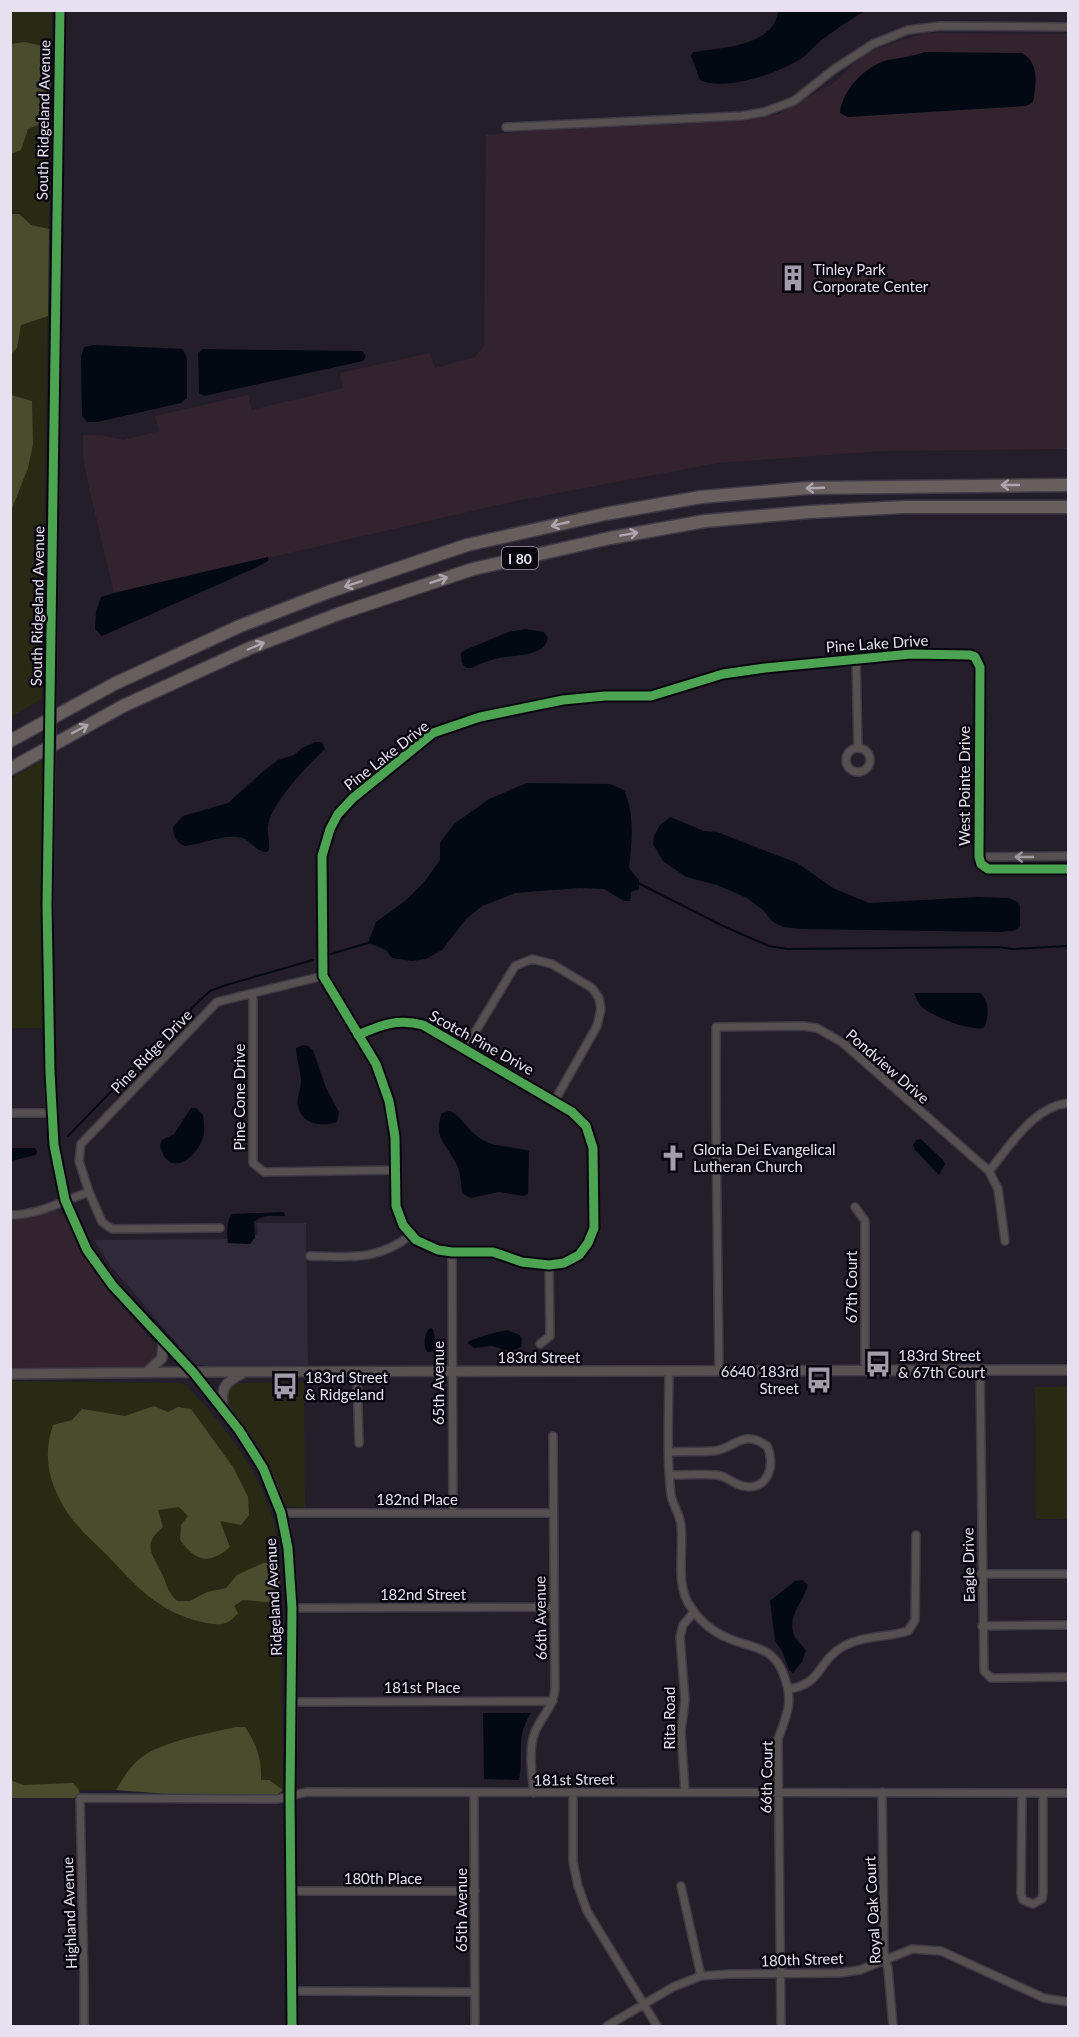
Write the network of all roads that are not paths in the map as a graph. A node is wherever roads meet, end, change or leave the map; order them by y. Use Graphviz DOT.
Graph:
graph roads {
  1 [pos="60,10"];
  2 [pos="1068,27"];
  3 [pos="506,127"];
  4 [pos="1068,485"];
  5 [pos="1068,507"];
  6 [pos="975,657"];
  7 [pos="856,658"];
  8 [pos="10,741"];
  9 [pos="858,748"];
  10 [pos="10,768"];
  11 [pos="1068,856"];
  12 [pos="978,857"];
  13 [pos="1068,869"];
  14 [pos="323,976"];
  15 [pos="253,994"];
  16 [pos="358,1035"];
  17 [pos="465,1048"];
  18 [pos="555,1100"];
  19 [pos="1068,1103"];
  20 [pos="10,1113"];
  21 [pos="52,1113"];
  22 [pos="396,1170"];
  23 [pos="989,1171"];
  24 [pos="89,1192"];
  25 [pos="65,1200"];
  26 [pos="855,1207"];
  27 [pos="10,1215"];
  28 [pos="220,1228"];
  29 [pos="411,1235"];
  30 [pos="1005,1241"];
  31 [pos="452,1252"];
  32 [pos="310,1256"];
  33 [pos="549,1265"];
  34 [pos="163,1339"];
  35 [pos="540,1344"];
  36 [pos="1068,1370"];
  37 [pos="669,1371"];
  38 [pos="719,1371"];
  39 [pos="865,1371"];
  40 [pos="980,1371"];
  41 [pos="193,1372"];
  42 [pos="244,1372"];
  43 [pos="452,1372"];
  44 [pos="147,1373"];
  45 [pos="357,1373"];
  46 [pos="10,1374"];
  47 [pos="224,1411"];
  48 [pos="553,1436"];
  49 [pos="358,1443"];
  50 [pos="670,1452"];
  51 [pos="670,1475"];
  52 [pos="553,1512"];
  53 [pos="281,1513"];
  54 [pos="453,1513"];
  55 [pos="916,1535"];
  56 [pos="981,1574"];
  57 [pos="1068,1574"];
  58 [pos="553,1607"];
  59 [pos="292,1608"];
  60 [pos="694,1612"];
  61 [pos="1068,1625"];
  62 [pos="982,1626"];
  63 [pos="1068,1677"];
  64 [pos="790,1689"];
  65 [pos="553,1701"];
  66 [pos="292,1702"];
  67 [pos="685,1792"];
  68 [pos="779,1792"];
  69 [pos="882,1792"];
  70 [pos="474,1793"];
  71 [pos="534,1793"];
  72 [pos="573,1793"];
  73 [pos="1023,1793"];
  74 [pos="1043,1793"];
  75 [pos="1068,1793"];
  76 [pos="290,1796"];
  77 [pos="80,1798"];
  78 [pos="681,1886"];
  79 [pos="291,1891"];
  80 [pos="475,1891"];
  81 [pos="886,1960"];
  82 [pos="780,1974"];
  83 [pos="701,1977"];
  84 [pos="292,1991"];
  85 [pos="475,1992"];
  86 [pos="1068,2002"];
  87 [pos="644,2004"];
  88 [pos="84,2026"];
  89 [pos="292,2026"];
  90 [pos="475,2026"];
  91 [pos="607,2026"];
  92 [pos="657,2026"];
  93 [pos="781,2026"];
  94 [pos="893,2026"];
  1 -- 21 [label="street, South Ridgeland Avenue, bridge"];
  2 -- 3 [label="street"];
  4 -- 8 [label="highway, I 80, one-way"];
  10 -- 5 [label="highway, I 80, one-way"];
  6 -- 7 [label="street, Pine Lake Drive"];
  6 -- 12 [label="street, West Pointe Drive"];
  7 -- 9 [label="street"];
  7 -- 14 [label="street, Pine Lake Drive"];
  11 -- 12 [label="street, West Pointe Drive, one-way"];
  12 -- 13 [label="street, West Pointe Drive"];
  14 -- 15 [label="street, Pine Ridge Drive"];
  14 -- 16 [label="street"];
  15 -- 22 [label="street, Pine Cone Drive"];
  15 -- 24 [label="street, Pine Ridge Drive"];
  16 -- 17 [label="street, Scotch Pine Drive"];
  16 -- 22 [label="street"];
  17 -- 18 [label="street, Scotch Pine Drive"];
  17 -- 18 [label="street"];
  18 -- 33 [label="street, Scotch Pine Drive"];
  19 -- 23 [label="street"];
  20 -- 21 [label="street"];
  21 -- 25 [label="street, South Ridgeland Avenue"];
  22 -- 29 [label="street"];
  23 -- 30 [label="street"];
  23 -- 38 [label="street, Pondview Drive"];
  24 -- 25 [label="street"];
  24 -- 28 [label="street, Pine Ridge Drive"];
  25 -- 27 [label="street"];
  25 -- 34 [label="street, Ridgeland Avenue"];
  26 -- 39 [label="street, 67th Court"];
  29 -- 31 [label="street"];
  29 -- 32 [label="street"];
  31 -- 33 [label="street"];
  31 -- 43 [label="street, 65th Avenue"];
  33 -- 35 [label="street"];
  34 -- 41 [label="street, Ridgeland Avenue"];
  34 -- 44 [label="street"];
  36 -- 40 [label="street, 183rd Street"];
  37 -- 38 [label="street, 183rd Street"];
  37 -- 43 [label="street, 183rd Street"];
  37 -- 50 [label="street"];
  38 -- 39 [label="street, 183rd Street"];
  39 -- 40 [label="street, 183rd Street"];
  40 -- 56 [label="street, Eagle Drive"];
  41 -- 42 [label="street, 183rd Street"];
  41 -- 44 [label="street, 183rd Street"];
  41 -- 47 [label="street, Ridgeland Avenue"];
  42 -- 45 [label="street, 183rd Street"];
  42 -- 47 [label="street"];
  43 -- 45 [label="street, 183rd Street"];
  43 -- 54 [label="street, 65th Avenue"];
  44 -- 46 [label="street, 183rd Street"];
  45 -- 49 [label="street"];
  47 -- 53 [label="street, Ridgeland Avenue"];
  48 -- 52 [label="street, 66th Avenue"];
  50 -- 51 [label="street"];
  50 -- 51 [label="street"];
  51 -- 60 [label="street"];
  52 -- 54 [label="street, 182nd Place"];
  52 -- 58 [label="street, 66th Avenue"];
  53 -- 54 [label="street, 182nd Place"];
  53 -- 59 [label="street, Ridgeland Avenue"];
  55 -- 64 [label="street"];
  56 -- 57 [label="street"];
  56 -- 62 [label="street, Eagle Drive"];
  58 -- 59 [label="street, 182nd Street"];
  58 -- 65 [label="street, 66th Avenue"];
  59 -- 66 [label="street, Ridgeland Avenue"];
  60 -- 64 [label="street"];
  60 -- 67 [label="street, Rita Road"];
  61 -- 62 [label="street"];
  62 -- 63 [label="street, Eagle Drive"];
  64 -- 68 [label="street, 66th Court"];
  65 -- 66 [label="street, 181st Place"];
  65 -- 71 [label="street, 66th Avenue"];
  66 -- 76 [label="street, Ridgeland Avenue"];
  67 -- 68 [label="street, 181st Street"];
  67 -- 72 [label="street, 181st Street"];
  68 -- 69 [label="street, 181st Street"];
  68 -- 82 [label="street, 66th Court"];
  69 -- 73 [label="street, 181st Street"];
  69 -- 81 [label="street, Royal Oak Court"];
  70 -- 71 [label="street, 181st Street"];
  70 -- 76 [label="street, 181st Street"];
  70 -- 80 [label="street, 65th Avenue"];
  71 -- 72 [label="street, 181st Street"];
  72 -- 87 [label="street"];
  73 -- 74 [label="street, 181st Street"];
  73 -- 74 [label="street"];
  74 -- 75 [label="street, 181st Street"];
  76 -- 77 [label="street, 181st Street"];
  76 -- 79 [label="street, Ridgeland Avenue"];
  77 -- 88 [label="street, Highland Avenue"];
  78 -- 83 [label="street"];
  79 -- 80 [label="street, 180th Place"];
  79 -- 84 [label="street, Ridgeland Avenue"];
  80 -- 85 [label="street, 65th Avenue"];
  81 -- 82 [label="street, 180th Street"];
  81 -- 86 [label="street, 180th Street"];
  81 -- 94 [label="street, Royal Oak Court"];
  82 -- 83 [label="street, 180th Street"];
  82 -- 93 [label="street, 66th Court"];
  83 -- 87 [label="street, 180th Street"];
  84 -- 85 [label="street"];
  84 -- 89 [label="street, Ridgeland Avenue"];
  85 -- 90 [label="street, 65th Avenue"];
  87 -- 91 [label="street, 180th Street"];
  87 -- 92 [label="street"];
}
